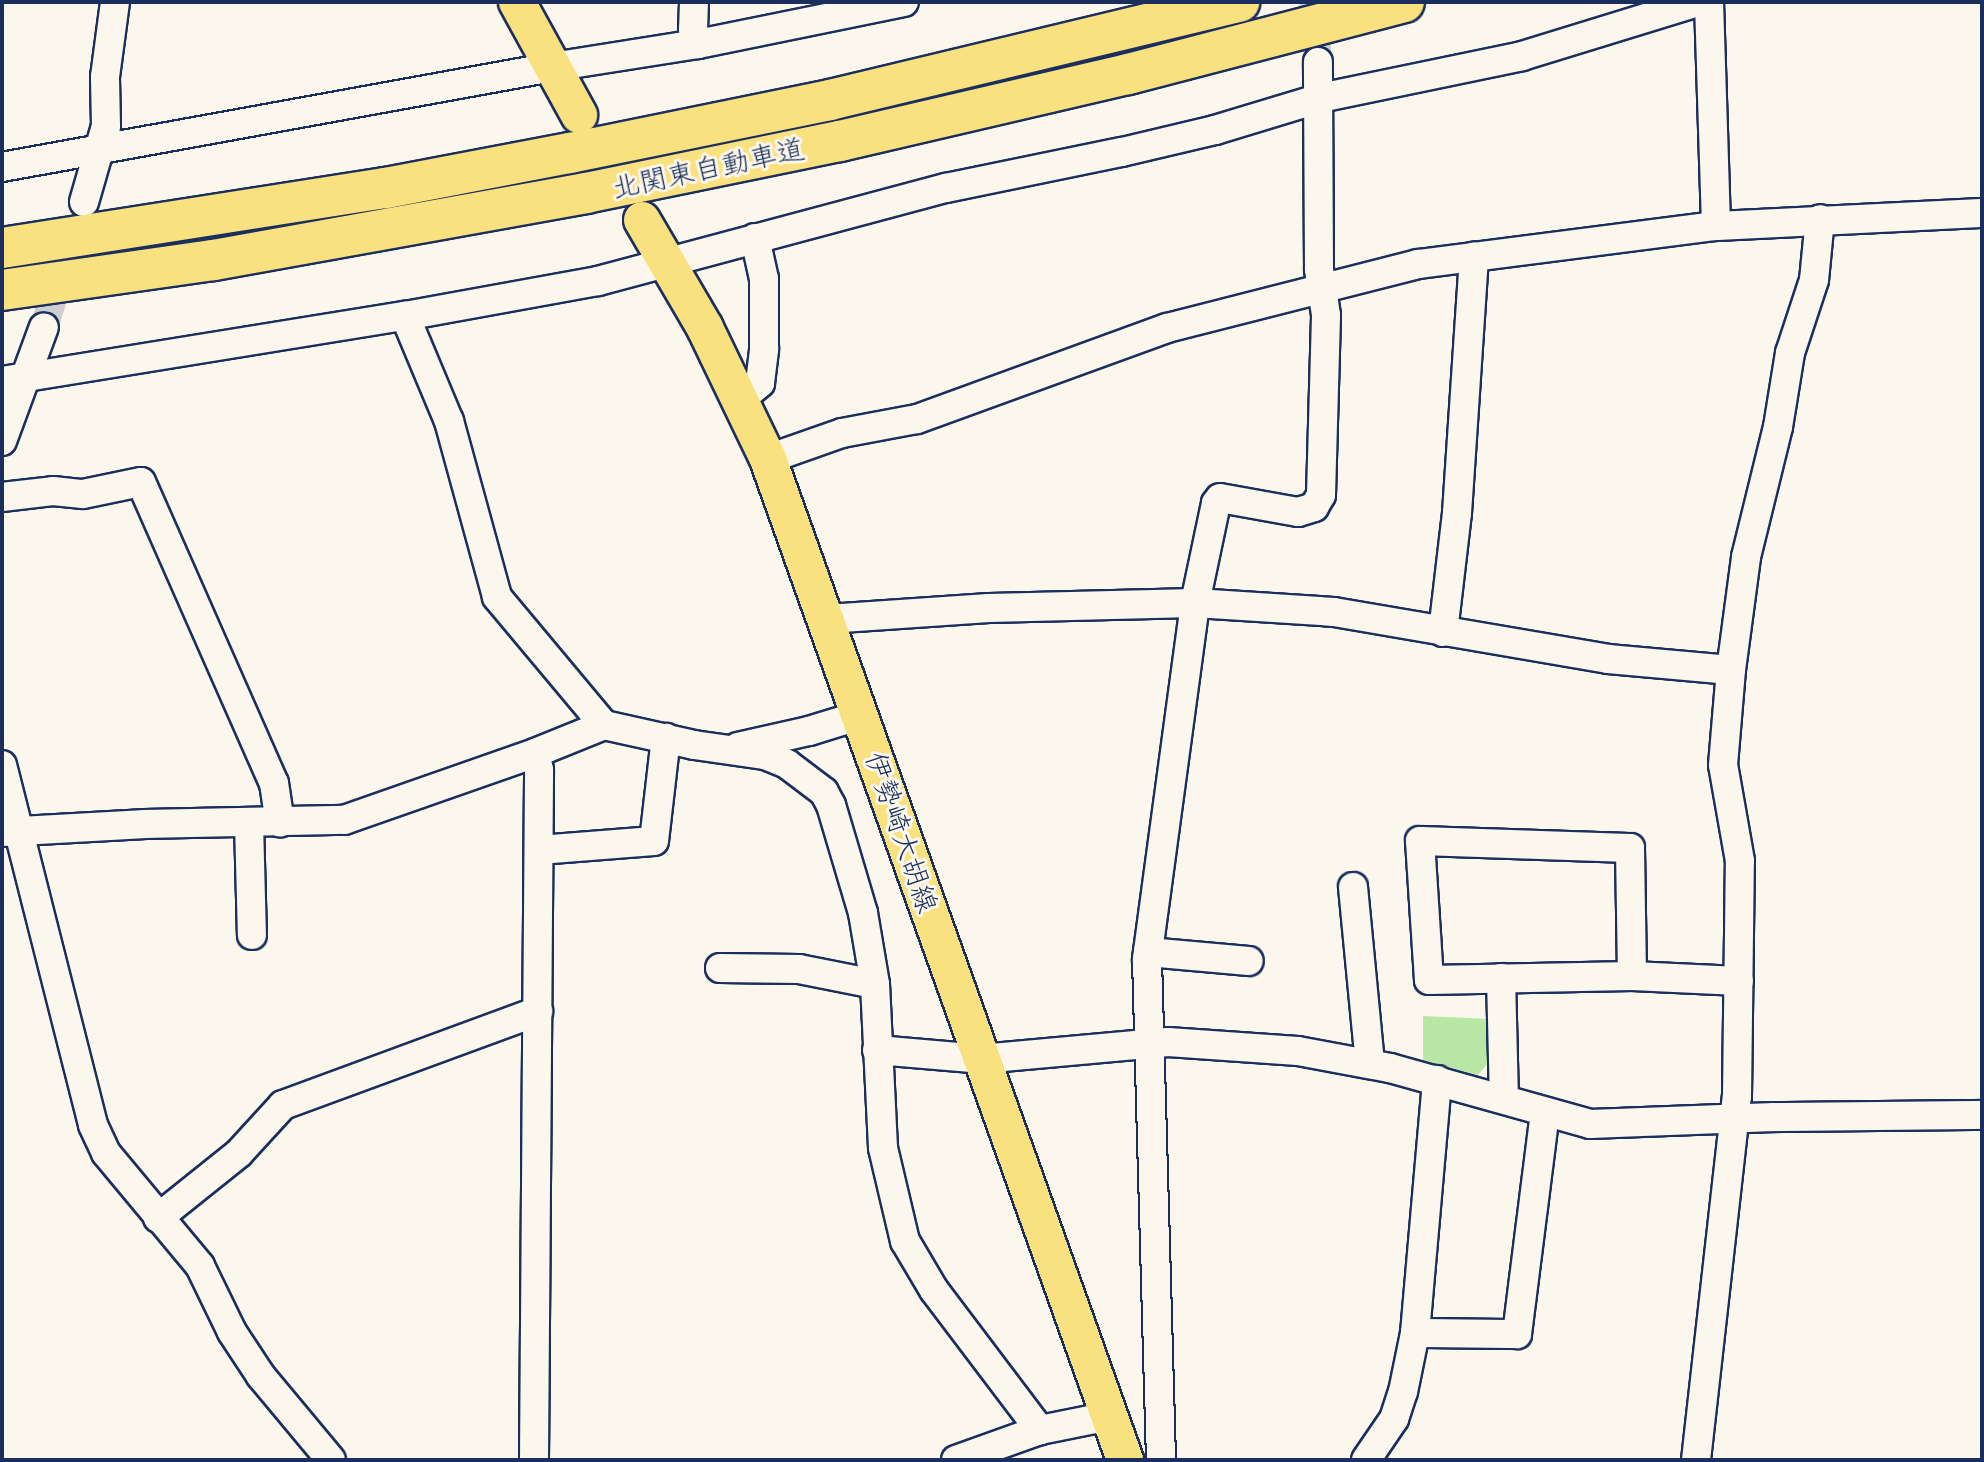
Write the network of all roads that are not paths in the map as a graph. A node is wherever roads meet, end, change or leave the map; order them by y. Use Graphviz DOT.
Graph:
graph roads {
  1 [pos="115,2"];
  2 [pos="517,2"];
  3 [pos="694,2"];
  4 [pos="904,2"];
  5 [pos="1239,2"];
  6 [pos="1404,2"];
  7 [pos="1698,2"];
  8 [pos="1709,2"];
  9 [pos="698,44"];
  10 [pos="1318,62"];
  11 [pos="552,67"];
  12 [pos="1320,98"];
  13 [pos="579,115"];
  14 [pos="100,152"];
  15 [pos="2,167"];
  16 [pos="84,202"];
  17 [pos="1982,213"];
  18 [pos="1820,219"];
  19 [pos="642,220"];
  20 [pos="1716,226"];
  21 [pos="755,238"];
  22 [pos="2,248"];
  23 [pos="1474,257"];
  24 [pos="668,263"];
  25 [pos="1320,287"];
  26 [pos="2,290"];
  27 [pos="405,316"];
  28 [pos="44,327"];
  29 [pos="14,379"];
  30 [pos="741,399"];
  31 [pos="2,441"];
  32 [pos="768,459"];
  33 [pos="2,497"];
  34 [pos="1195,603"];
  35 [pos="827,619"];
  36 [pos="1443,632"];
  37 [pos="1731,670"];
  38 [pos="861,715"];
  39 [pos="604,725"];
  40 [pos="666,738"];
  41 [pos="730,749"];
  42 [pos="535,753"];
  43 [pos="2,765"];
  44 [pos="249,823"];
  45 [pos="280,823"];
  46 [pos="11,832"];
  47 [pos="539,850"];
  48 [pos="1353,887"];
  49 [pos="252,935"];
  50 [pos="1148,952"];
  51 [pos="1249,961"];
  52 [pos="720,968"];
  53 [pos="1632,976"];
  54 [pos="1501,978"];
  55 [pos="1739,981"];
  56 [pos="875,984"];
  57 [pos="538,1011"];
  58 [pos="1149,1043"];
  59 [pos="877,1050"];
  60 [pos="981,1059"];
  61 [pos="1370,1063"];
  62 [pos="1437,1080"];
  63 [pos="1504,1097"];
  64 [pos="1545,1112"];
  65 [pos="1982,1115"];
  66 [pos="1733,1119"];
  67 [pos="158,1218"];
  68 [pos="1415,1333"];
  69 [pos="1110,1416"];
  70 [pos="1040,1430"];
  71 [pos="331,1460"];
  72 [pos="534,1460"];
  73 [pos="956,1460"];
  74 [pos="1125,1460"];
  75 [pos="1161,1460"];
  76 [pos="1366,1460"];
  77 [pos="1696,1460"];
  1 -- 14 [label="street"];
  2 -- 11 [label="main road"];
  3 -- 9 [label="street"];
  4 -- 9 [label="street"];
  5 -- 22 [label="highway, 北関東自動車道"];
  6 -- 26 [label="highway, 北関東自動車道"];
  7 -- 12 [label="street"];
  8 -- 20 [label="street"];
  9 -- 11 [label="street"];
  10 -- 12 [label="street"];
  11 -- 13 [label="main road"];
  11 -- 14 [label="street"];
  12 -- 21 [label="street"];
  12 -- 25 [label="street"];
  14 -- 15 [label="street"];
  14 -- 16 [label="street"];
  17 -- 18 [label="street"];
  18 -- 20 [label="street"];
  18 -- 37 [label="street"];
  19 -- 24 [label="main road, 伊勢崎大胡線"];
  20 -- 23 [label="street"];
  21 -- 24 [label="street"];
  21 -- 30 [label="street"];
  23 -- 25 [label="street"];
  23 -- 36 [label="street"];
  24 -- 27 [label="street"];
  24 -- 30 [label="main road, 伊勢崎大胡線"];
  25 -- 32 [label="street"];
  25 -- 34 [label="street"];
  27 -- 29 [label="street"];
  27 -- 39 [label="street"];
  28 -- 29 [label="street"];
  29 -- 31 [label="street"];
  30 -- 32 [label="main road, 伊勢崎大胡線"];
  32 -- 35 [label="main road, 伊勢崎大胡線"];
  33 -- 45 [label="street"];
  34 -- 35 [label="street"];
  34 -- 36 [label="street"];
  34 -- 50 [label="street"];
  35 -- 38 [label="main road, 伊勢崎大胡線"];
  36 -- 37 [label="street"];
  37 -- 55 [label="street"];
  38 -- 41 [label="street"];
  38 -- 60 [label="main road, 伊勢崎大胡線"];
  39 -- 40 [label="street"];
  39 -- 42 [label="street"];
  40 -- 41 [label="street"];
  40 -- 47 [label="street"];
  41 -- 56 [label="street"];
  42 -- 45 [label="street"];
  42 -- 47 [label="street"];
  43 -- 46 [label="street"];
  44 -- 45 [label="street"];
  44 -- 46 [label="street"];
  44 -- 49 [label="street"];
  46 -- 67 [label="street"];
  47 -- 57 [label="street"];
  48 -- 61 [label="street"];
  50 -- 51 [label="street"];
  50 -- 58 [label="street"];
  52 -- 56 [label="street"];
  53 -- 54 [label="street"];
  53 -- 54 [label="street"];
  53 -- 55 [label="street"];
  54 -- 63 [label="street"];
  55 -- 66 [label="street"];
  56 -- 59 [label="street"];
  57 -- 67 [label="street"];
  57 -- 72 [label="street"];
  58 -- 60 [label="street"];
  58 -- 61 [label="street"];
  58 -- 75 [label="street"];
  59 -- 60 [label="street"];
  59 -- 70 [label="street"];
  60 -- 69 [label="main road, 伊勢崎大胡線"];
  61 -- 62 [label="street"];
  62 -- 63 [label="street"];
  62 -- 68 [label="street"];
  63 -- 64 [label="street"];
  64 -- 66 [label="street"];
  64 -- 68 [label="street"];
  65 -- 66 [label="street"];
  66 -- 77 [label="street"];
  67 -- 71 [label="street"];
  68 -- 76 [label="street"];
  69 -- 70 [label="street"];
  69 -- 74 [label="main road, 伊勢崎大胡線"];
  70 -- 73 [label="street"];
}
